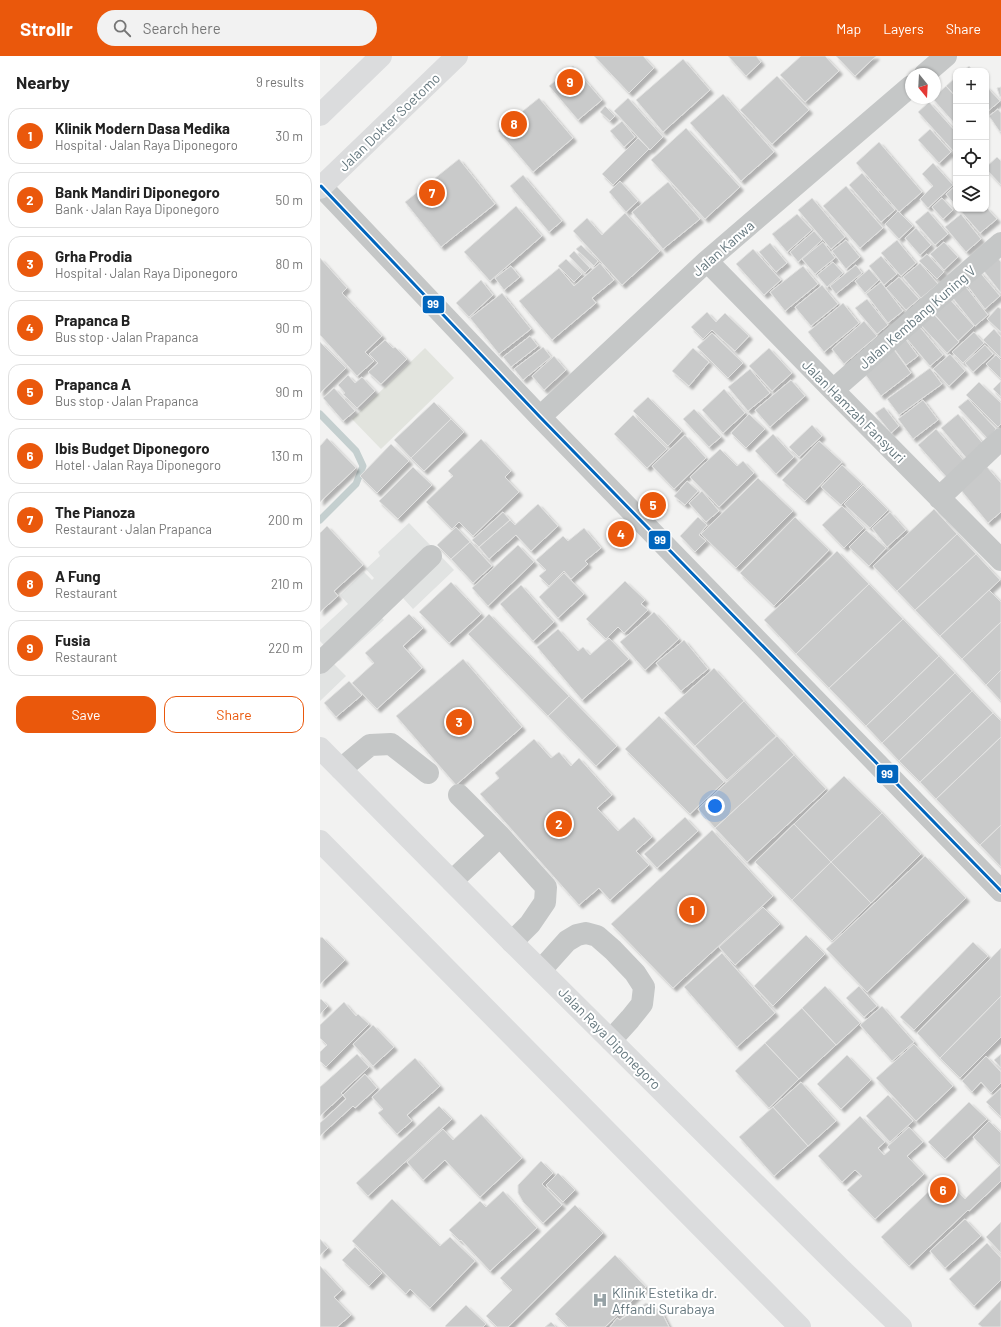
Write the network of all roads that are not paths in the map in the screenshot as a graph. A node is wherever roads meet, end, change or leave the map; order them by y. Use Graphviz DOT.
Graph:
graph roads {
  1 [pos="381,56"];
  2 [pos="457,56"];
  3 [pos="946,56"];
  4 [pos="932,68"];
  5 [pos="905,91"];
  6 [pos="320,115"];
  7 [pos="321,187"];
  8 [pos="1001,243"];
  9 [pos="707,261"];
  10 [pos="833,390"];
  11 [pos="540,417"];
  12 [pos="1001,439"];
  13 [pos="939,498"];
  14 [pos="431,556"];
  15 [pos="1001,560"];
  16 [pos="320,663"];
  17 [pos="320,748"];
  18 [pos="340,769"];
  19 [pos="428,773"];
  20 [pos="458,795"];
  21 [pos="500,836"];
  22 [pos="320,841"];
  23 [pos="452,882"];
  24 [pos="1001,891"];
  25 [pos="512,942"];
  26 [pos="541,970"];
  27 [pos="611,1040"];
  28 [pos="800,1327"];
  29 [pos="901,1327"];
  1 -- 6 [label="main road"];
  2 -- 7 [label="main road, Jalan Dokter Soetomo"];
  3 -- 4 [label="street"];
  5 -- 9 [label="street, Jalan Kanwa"];
  7 -- 11 [label="street"];
  8 -- 10 [label="street, Jalan Kembang Kuning V"];
  9 -- 10 [label="street, Jalan Hamzah Fansyuri"];
  9 -- 11 [label="street, Jalan Kanwa"];
  10 -- 13 [label="street, Jalan Hamzah Fansyuri"];
  11 -- 24 [label="street"];
  12 -- 13 [label="street"];
  13 -- 15 [label="street, Jalan Hamzah Fansyuri"];
  14 -- 16 [label="street"];
  17 -- 18 [label="main road, Jalan Raya Diponegoro"];
  18 -- 19 [label="street"];
  18 -- 23 [label="main road, Jalan Raya Diponegoro"];
  20 -- 21 [label="street"];
  21 -- 23 [label="street"];
  21 -- 25 [label="street"];
  22 -- 28 [label="main road"];
  23 -- 25 [label="main road, Jalan Raya Diponegoro"];
  25 -- 26 [label="main road, Jalan Raya Diponegoro"];
  26 -- 27 [label="main road, Jalan Raya Diponegoro"];
  26 -- 27 [label="street"];
  27 -- 29 [label="main road, Jalan Raya Diponegoro"];
}
